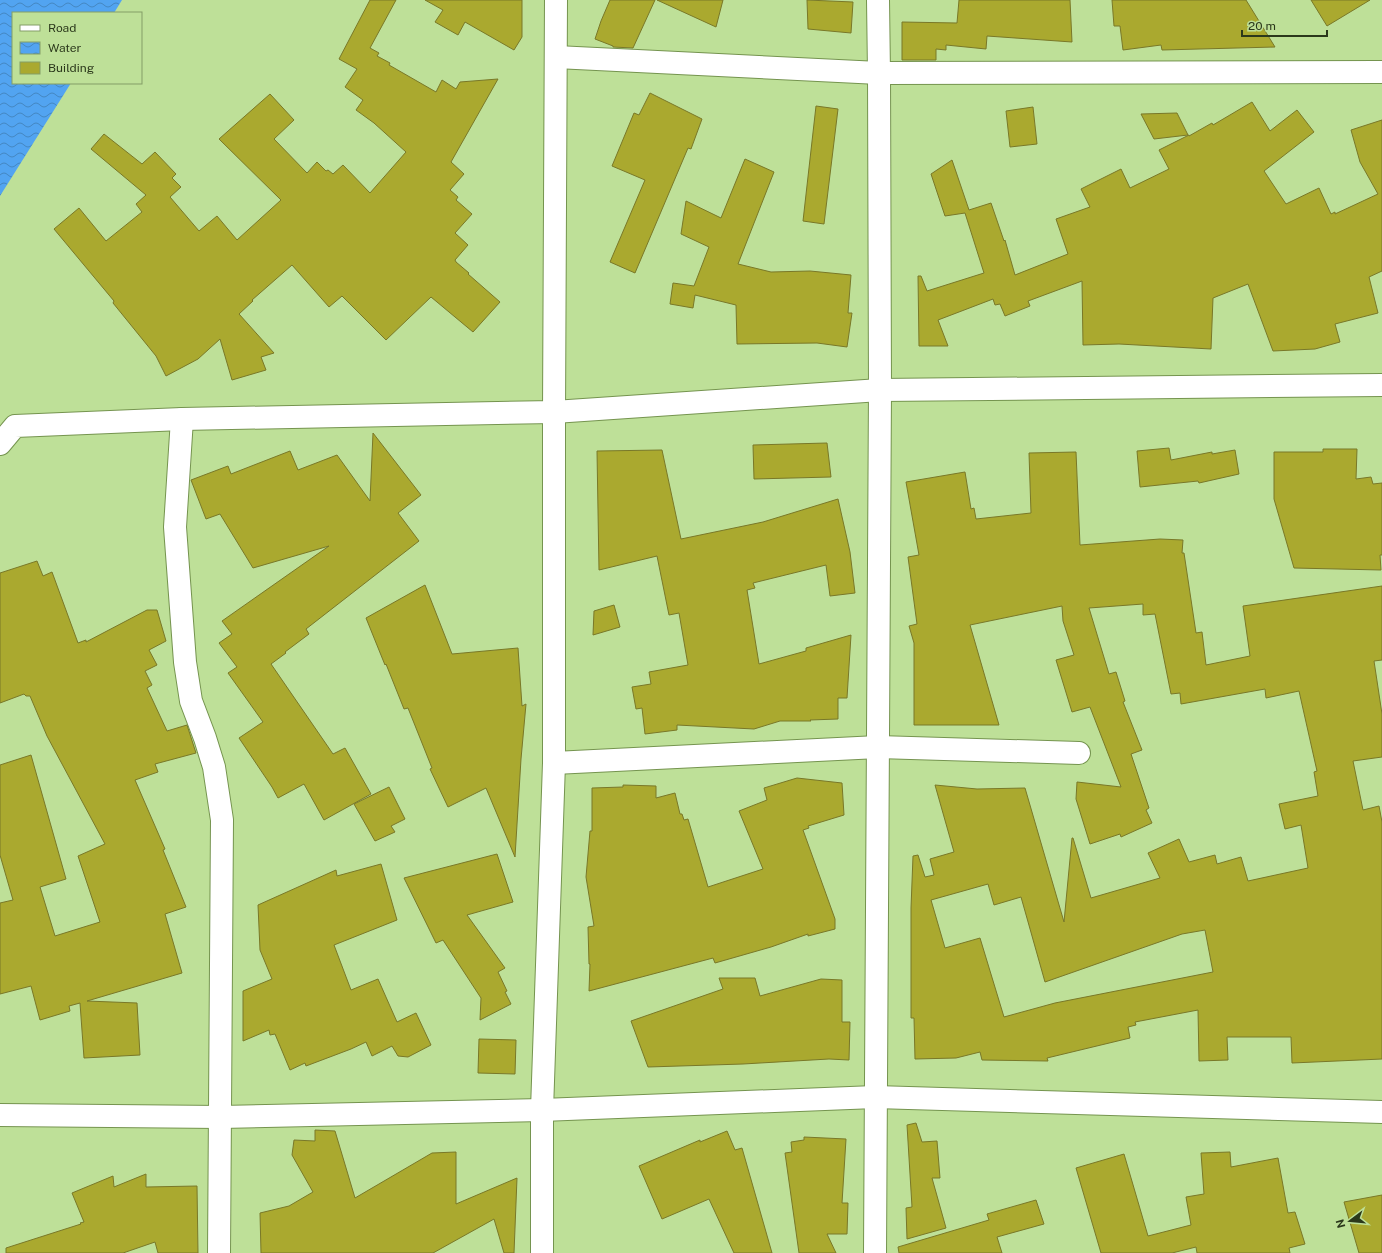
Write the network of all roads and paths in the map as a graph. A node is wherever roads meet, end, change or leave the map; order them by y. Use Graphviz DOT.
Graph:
graph roads {
  1 [pos="556,0"];
  2 [pos="878,0"];
  3 [pos="556,57"];
  4 [pos="1382,72"];
  5 [pos="880,73"];
  6 [pos="1382,385"];
  7 [pos="880,390"];
  8 [pos="554,412"];
  9 [pos="182,418"];
  10 [pos="0,444"];
  11 [pos="878,747"];
  12 [pos="1079,753"];
  13 [pos="554,763"];
  14 [pos="875,1097"];
  15 [pos="542,1110"];
  16 [pos="1382,1112"];
  17 [pos="0,1115"];
  18 [pos="221,1117"];
  19 [pos="219,1253"];
  20 [pos="542,1253"];
  21 [pos="875,1253"];
  1 -- 3 [label="street"];
  2 -- 5 [label="street"];
  3 -- 5 [label="street"];
  3 -- 8 [label="street"];
  4 -- 5 [label="street"];
  5 -- 7 [label="street"];
  6 -- 7 [label="street"];
  7 -- 8 [label="street"];
  7 -- 11 [label="street"];
  8 -- 9 [label="street"];
  8 -- 13 [label="street"];
  9 -- 10 [label="street"];
  9 -- 18 [label="street"];
  11 -- 12 [label="street"];
  11 -- 13 [label="street"];
  11 -- 14 [label="street"];
  13 -- 15 [label="street"];
  14 -- 15 [label="street"];
  14 -- 16 [label="street"];
  14 -- 21 [label="street"];
  15 -- 18 [label="street"];
  15 -- 20 [label="street"];
  17 -- 18 [label="street"];
  18 -- 19 [label="street"];
}
